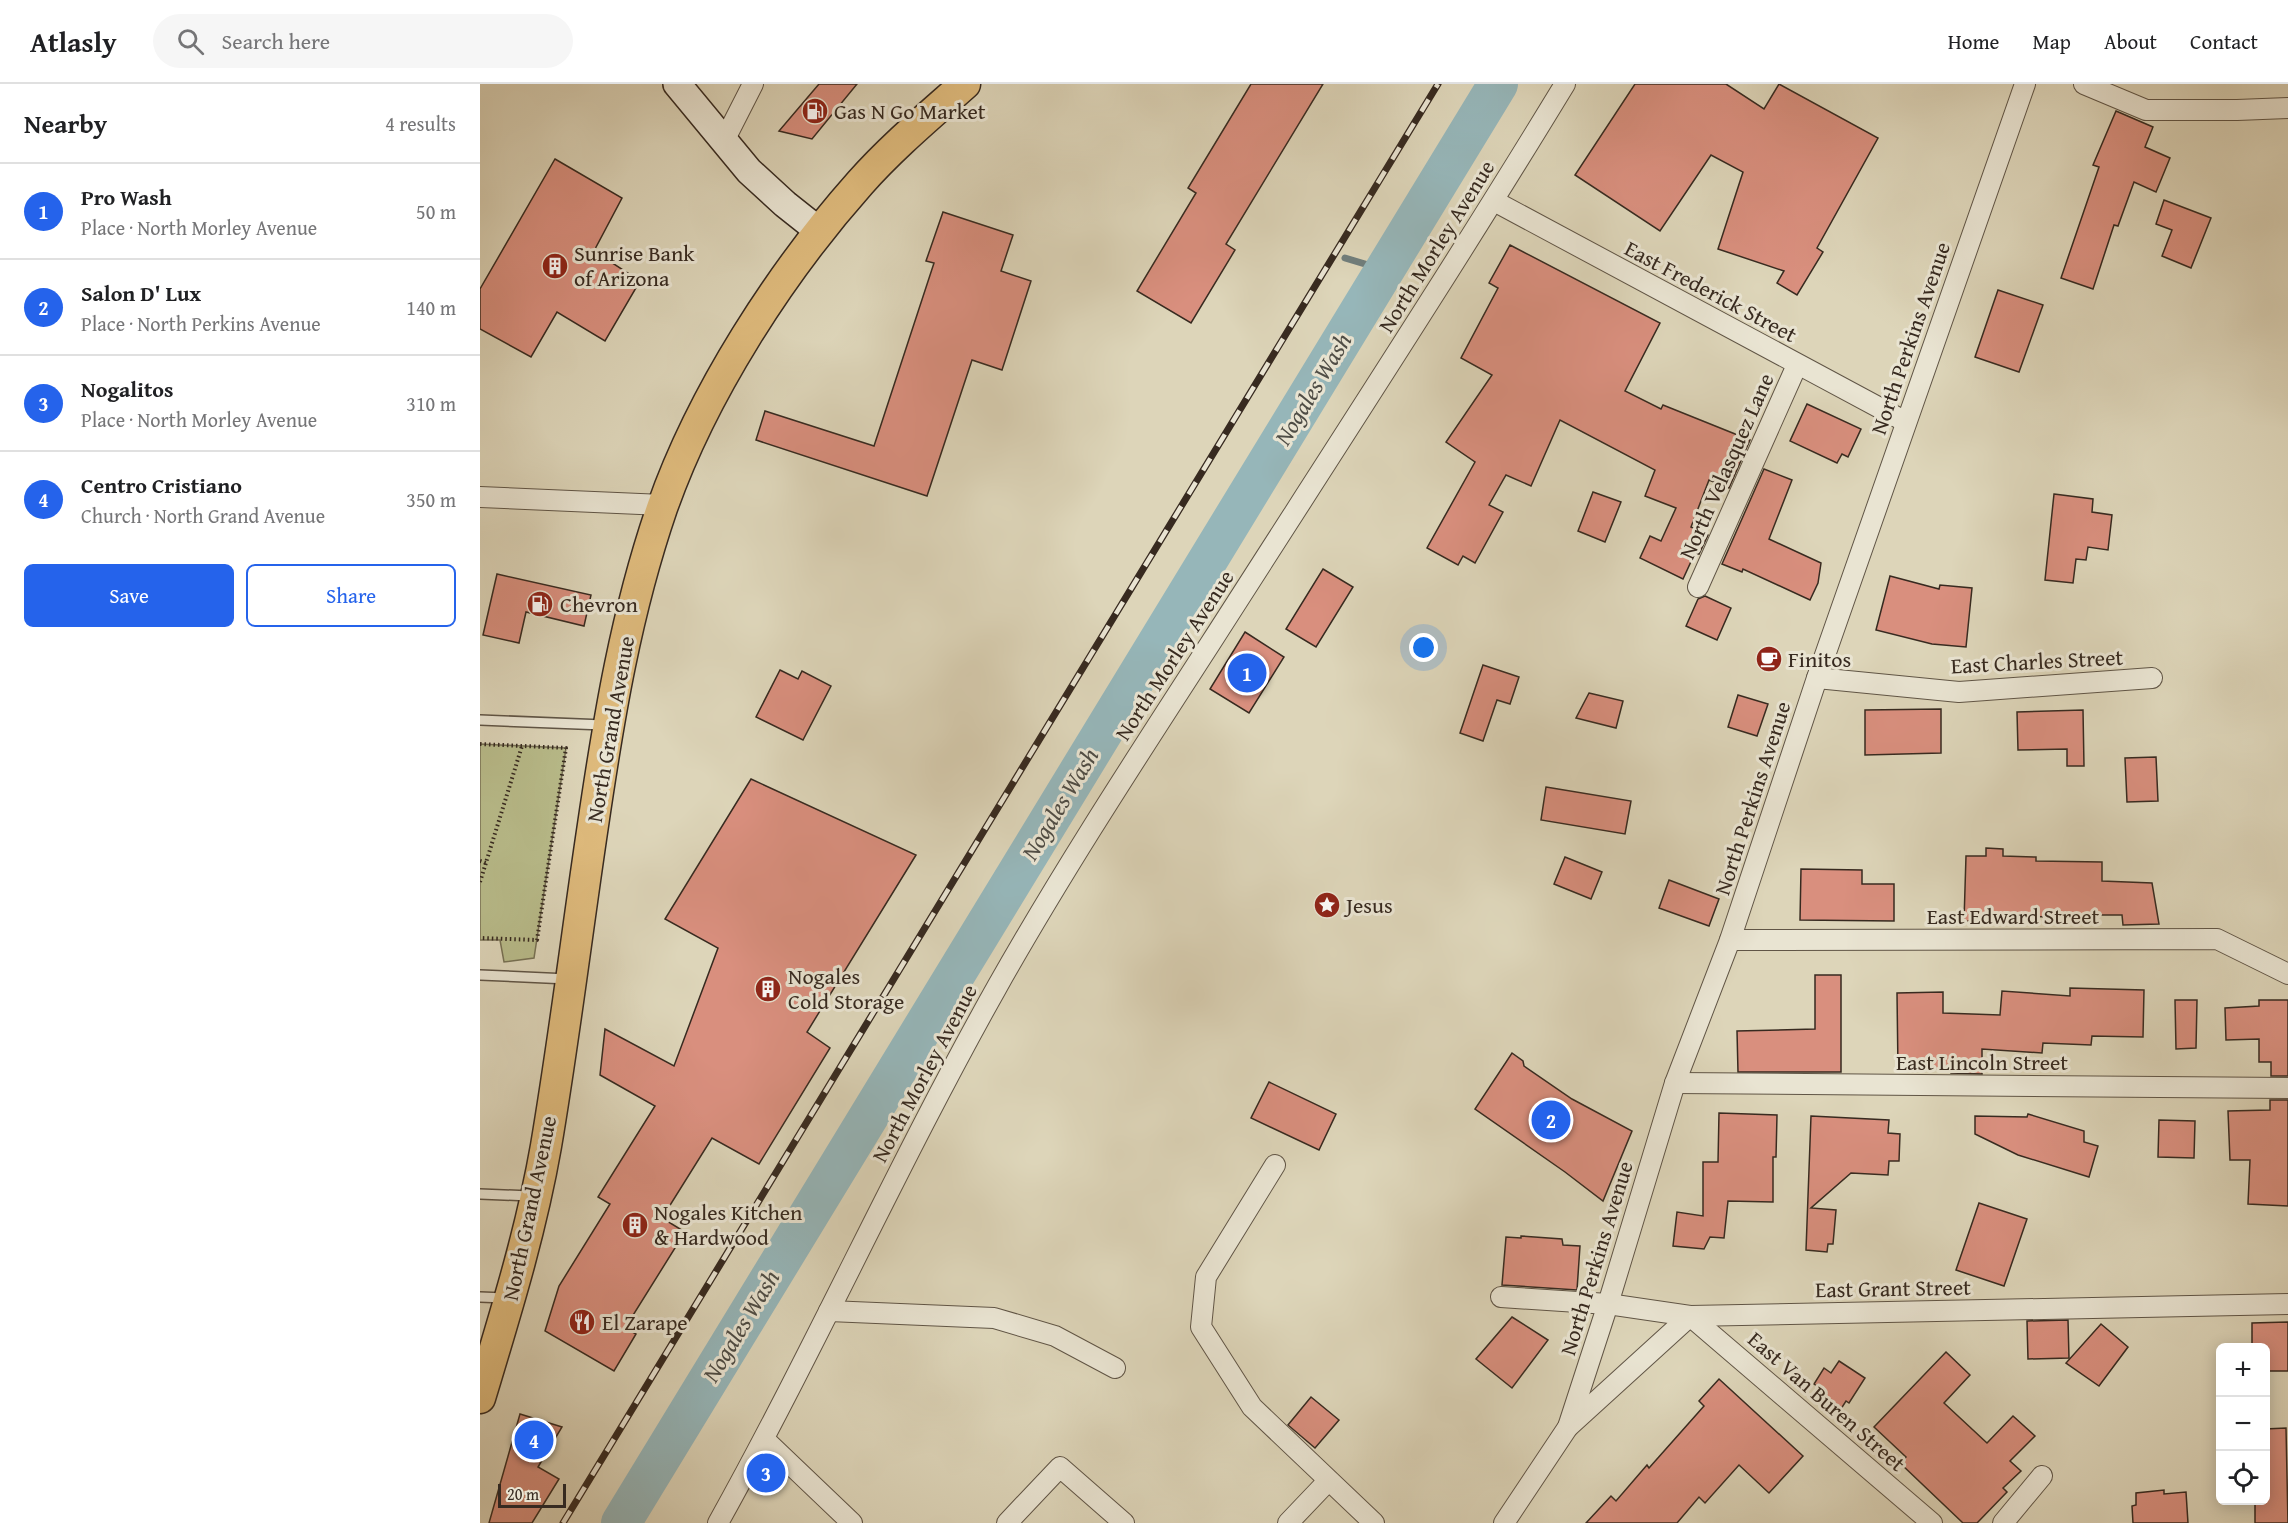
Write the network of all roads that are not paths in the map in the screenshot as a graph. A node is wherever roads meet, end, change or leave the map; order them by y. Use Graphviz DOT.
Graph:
graph roads {
  1 [pos="677,84"];
  2 [pos="753,84"];
  3 [pos="965,84"];
  4 [pos="1565,84"];
  5 [pos="2025,84"];
  6 [pos="2084,84"];
  7 [pos="2288,108"];
  8 [pos="724,141"];
  9 [pos="1494,201"];
  10 [pos="819,231"];
  11 [pos="1797,365"];
  12 [pos="1906,422"];
  13 [pos="480,496"];
  14 [pos="663,505"];
  15 [pos="1698,587"];
  16 [pos="1817,678"];
  17 [pos="2152,678"];
  18 [pos="480,720"];
  19 [pos="608,725"];
  20 [pos="1730,940"];
  21 [pos="2288,974"];
  22 [pos="480,975"];
  23 [pos="570,979"];
  24 [pos="1675,1083"];
  25 [pos="2288,1088"];
  26 [pos="1275,1165"];
  27 [pos="480,1194"];
  28 [pos="536,1196"];
  29 [pos="480,1297"];
  30 [pos="1501,1297"];
  31 [pos="510,1298"];
  32 [pos="1608,1304"];
  33 [pos="2288,1304"];
  34 [pos="829,1311"];
  35 [pos="1690,1316"];
  36 [pos="1115,1368"];
  37 [pos="480,1398"];
  38 [pos="1568,1427"];
  39 [pos="764,1439"];
  40 [pos="2042,1476"];
  41 [pos="1328,1480"];
  42 [pos="718,1523"];
  43 [pos="852,1523"];
  44 [pos="1007,1523"];
  45 [pos="1124,1523"];
  46 [pos="1288,1523"];
  47 [pos="1374,1523"];
  48 [pos="1504,1523"];
  49 [pos="1932,1523"];
  50 [pos="2003,1523"];
  1 -- 8 [label="street"];
  2 -- 8 [label="street"];
  3 -- 10 [label="main road, North Grand Avenue"];
  4 -- 9 [label="street, North Morley Avenue"];
  5 -- 12 [label="street, North Perkins Avenue"];
  6 -- 7 [label="street"];
  8 -- 10 [label="street"];
  9 -- 11 [label="street, East Frederick Street"];
  9 -- 34 [label="street, North Morley Avenue"];
  10 -- 14 [label="main road, North Grand Avenue"];
  11 -- 12 [label="street, East Frederick Street"];
  11 -- 15 [label="street, North Velasquez Lane"];
  12 -- 16 [label="street, North Perkins Avenue"];
  13 -- 14 [label="street"];
  14 -- 19 [label="main road, North Grand Avenue"];
  16 -- 17 [label="street, East Charles Street"];
  16 -- 20 [label="street, North Perkins Avenue"];
  18 -- 19 [label="lane"];
  19 -- 23 [label="main road, North Grand Avenue"];
  20 -- 21 [label="street, East Edward Street"];
  20 -- 24 [label="street, North Perkins Avenue"];
  22 -- 23 [label="lane"];
  23 -- 28 [label="main road, North Grand Avenue"];
  24 -- 25 [label="street, East Lincoln Street"];
  24 -- 32 [label="street, North Perkins Avenue"];
  26 -- 41 [label="street"];
  27 -- 28 [label="lane"];
  28 -- 31 [label="main road, North Grand Avenue"];
  29 -- 31 [label="lane"];
  30 -- 32 [label="street, East Grant Street"];
  31 -- 37 [label="main road, North Grand Avenue"];
  32 -- 35 [label="street, East Grant Street"];
  32 -- 38 [label="street, North Perkins Avenue"];
  33 -- 35 [label="street, East Grant Street"];
  34 -- 36 [label="street"];
  34 -- 39 [label="street, North Morley Avenue"];
  35 -- 38 [label="street"];
  35 -- 49 [label="street, East Van Buren Street"];
  38 -- 48 [label="street"];
  39 -- 42 [label="street, North Morley Avenue"];
  39 -- 43 [label="street"];
  40 -- 50 [label="street"];
  41 -- 46 [label="street"];
  41 -- 47 [label="street"];
  44 -- 45 [label="street"];
}
